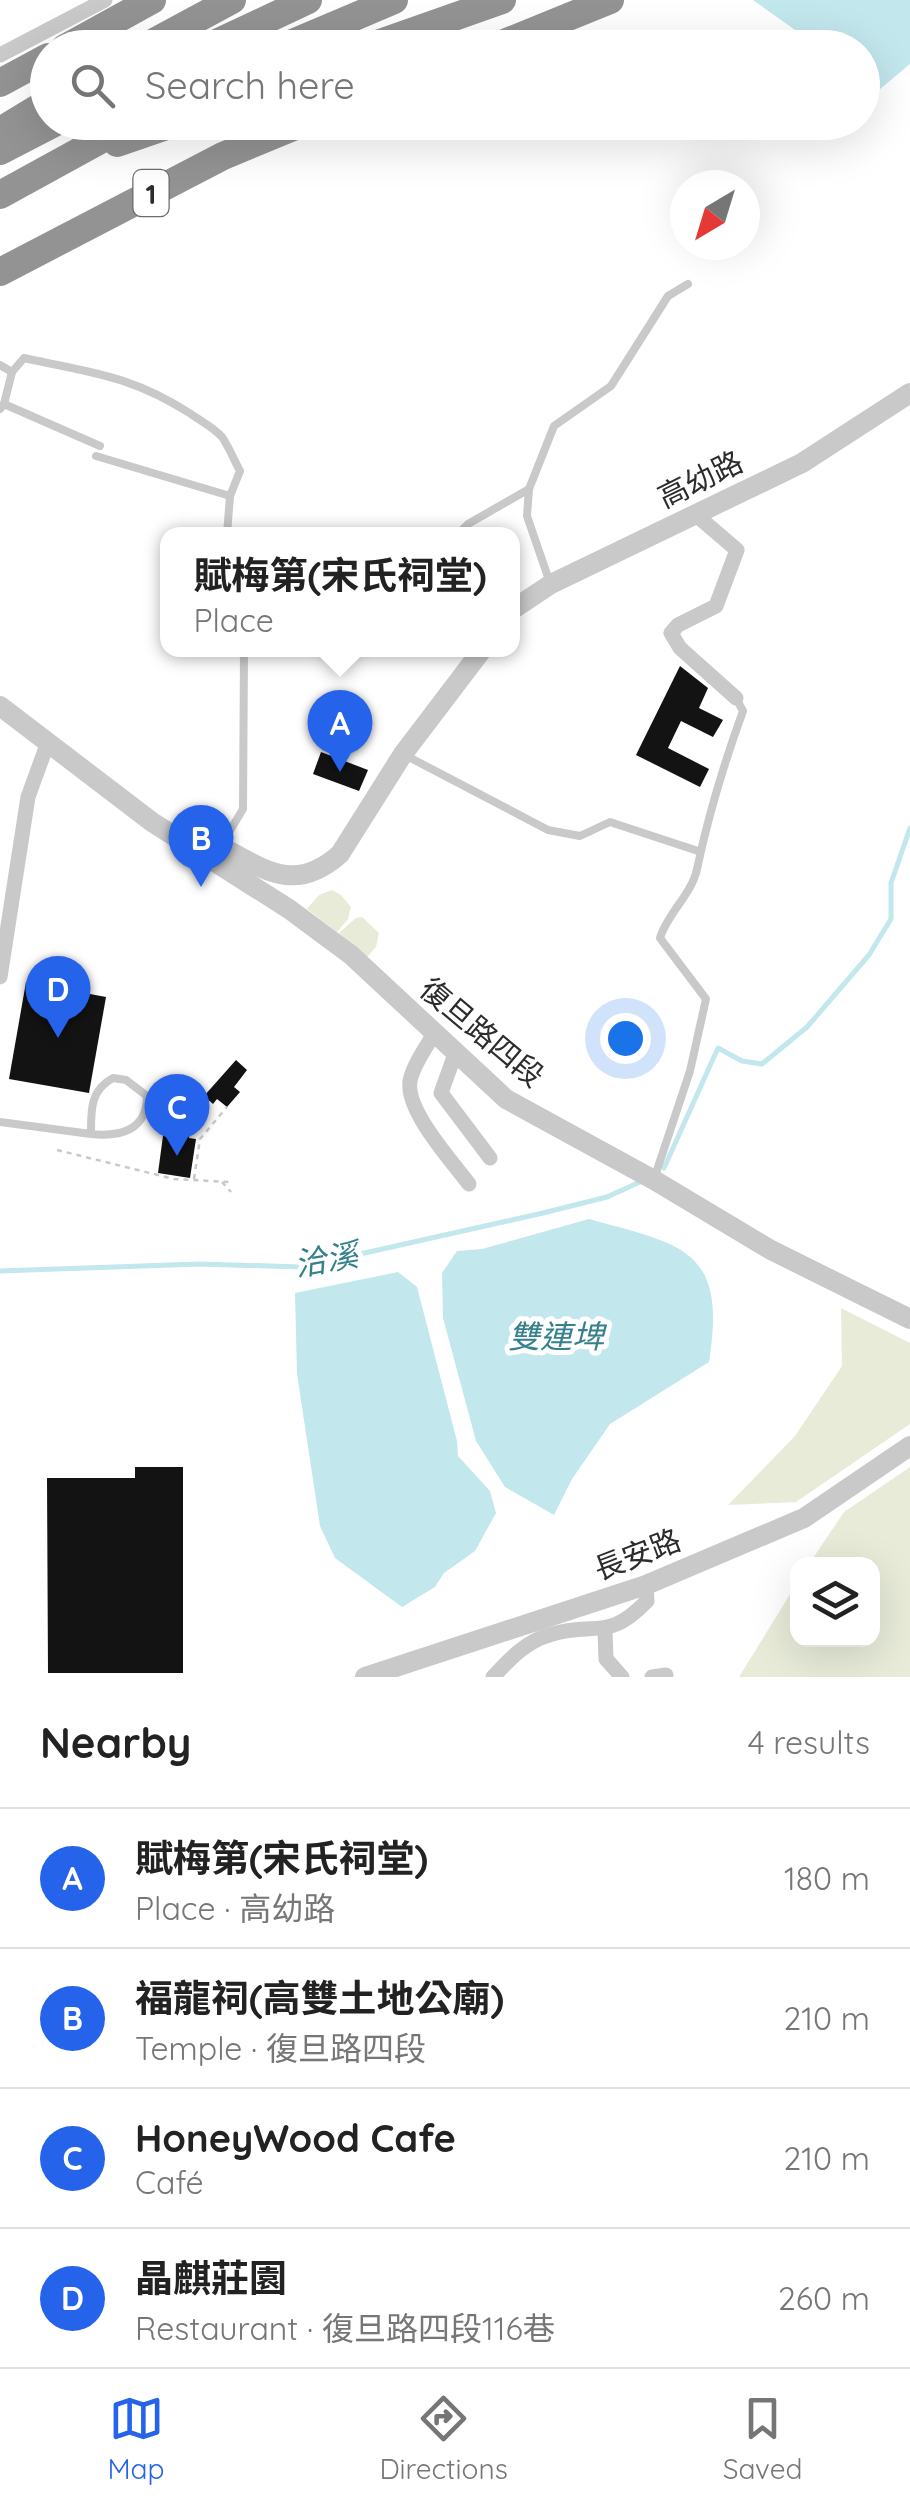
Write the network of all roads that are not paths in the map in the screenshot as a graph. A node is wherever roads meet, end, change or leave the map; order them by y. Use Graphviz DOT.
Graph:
graph roads {
  1 [pos="105,0"];
  2 [pos="152,0"];
  3 [pos="232,0"];
  4 [pos="308,0"];
  5 [pos="394,0"];
  6 [pos="502,0"];
  7 [pos="610,0"];
  8 [pos="48,30"];
  9 [pos="98,30"];
  10 [pos="176,30"];
  11 [pos="244,30"];
  12 [pos="323,30"];
  13 [pos="417,30"];
  14 [pos="536,30"];
  15 [pos="30,39"];
  16 [pos="0,55"];
  17 [pos="30,67"];
  18 [pos="0,83"];
  19 [pos="30,112"];
  20 [pos="0,130"];
  21 [pos="30,136"];
  22 [pos="99,140"];
  23 [pos="125,140"];
  24 [pos="261,140"];
  25 [pos="0,152"];
  26 [pos="54,164"];
  27 [pos="0,195"];
  28 [pos="0,272"];
  29 [pos="688,284"];
  30 [pos="0,365"];
  31 [pos="12,372"];
  32 [pos="909,397"];
  33 [pos="2,406"];
  34 [pos="529,489"];
  35 [pos="230,496"];
  36 [pos="695,514"];
  37 [pos="227,527"];
  38 [pos="465,527"];
  39 [pos="551,584"];
  40 [pos="520,605"];
  41 [pos="244,657"];
  42 [pos="477,657"];
  43 [pos="736,698"];
  44 [pos="0,706"];
  45 [pos="48,742"];
  46 [pos="403,754"];
  47 [pos="698,851"];
  48 [pos="212,852"];
  49 [pos="0,977"];
  50 [pos="432,1034"];
  51 [pos="455,1054"];
  52 [pos="0,1122"];
  53 [pos="91,1134"];
  54 [pos="490,1158"];
  55 [pos="654,1182"];
  56 [pos="469,1184"];
  57 [pos="910,1319"];
  58 [pos="910,1446"];
  59 [pos="646,1585"];
  60 [pos="604,1631"];
  61 [pos="365,1677"];
  62 [pos="493,1677"];
  63 [pos="622,1677"];
  1 -- 8 [label="street"];
  2 -- 9 [label="highway"];
  3 -- 10 [label="highway"];
  4 -- 11 [label="highway"];
  5 -- 12 [label="highway"];
  6 -- 13 [label="highway"];
  7 -- 14 [label="highway"];
  15 -- 16 [label="street"];
  17 -- 18 [label="highway"];
  19 -- 20 [label="highway"];
  21 -- 25 [label="highway"];
  22 -- 26 [label="highway, 1"];
  23 -- 26 [label="highway"];
  24 -- 28 [label="highway, 1"];
  26 -- 27 [label="highway, 1"];
  29 -- 34 [label="lane"];
  30 -- 31 [label="lane"];
  31 -- 33 [label="lane"];
  31 -- 35 [label="lane"];
  32 -- 36 [label="street, 高幼路"];
  33 -- 35 [label="lane"];
  34 -- 38 [label="lane"];
  34 -- 39 [label="lane"];
  35 -- 37 [label="lane"];
  36 -- 39 [label="street, 高幼路"];
  36 -- 43 [label="street"];
  39 -- 40 [label="street, 高幼路"];
  41 -- 48 [label="lane"];
  42 -- 46 [label="street"];
  43 -- 47 [label="lane"];
  44 -- 45 [label="street, 復旦路四段"];
  45 -- 48 [label="street, 復旦路四段"];
  45 -- 49 [label="street"];
  46 -- 47 [label="lane"];
  46 -- 48 [label="street"];
  47 -- 55 [label="lane"];
  48 -- 50 [label="street, 復旦路四段"];
  50 -- 51 [label="street, 復旦路四段"];
  50 -- 56 [label="street"];
  51 -- 54 [label="street"];
  51 -- 55 [label="street, 復旦路四段"];
  52 -- 53 [label="lane"];
  53 -- 53 [label="lane"];
  55 -- 57 [label="street, 復旦路四段"];
  58 -- 59 [label="street, 長安路"];
  59 -- 60 [label="street"];
  59 -- 61 [label="street, 長安路"];
  60 -- 62 [label="street"];
  60 -- 63 [label="street"];
}
